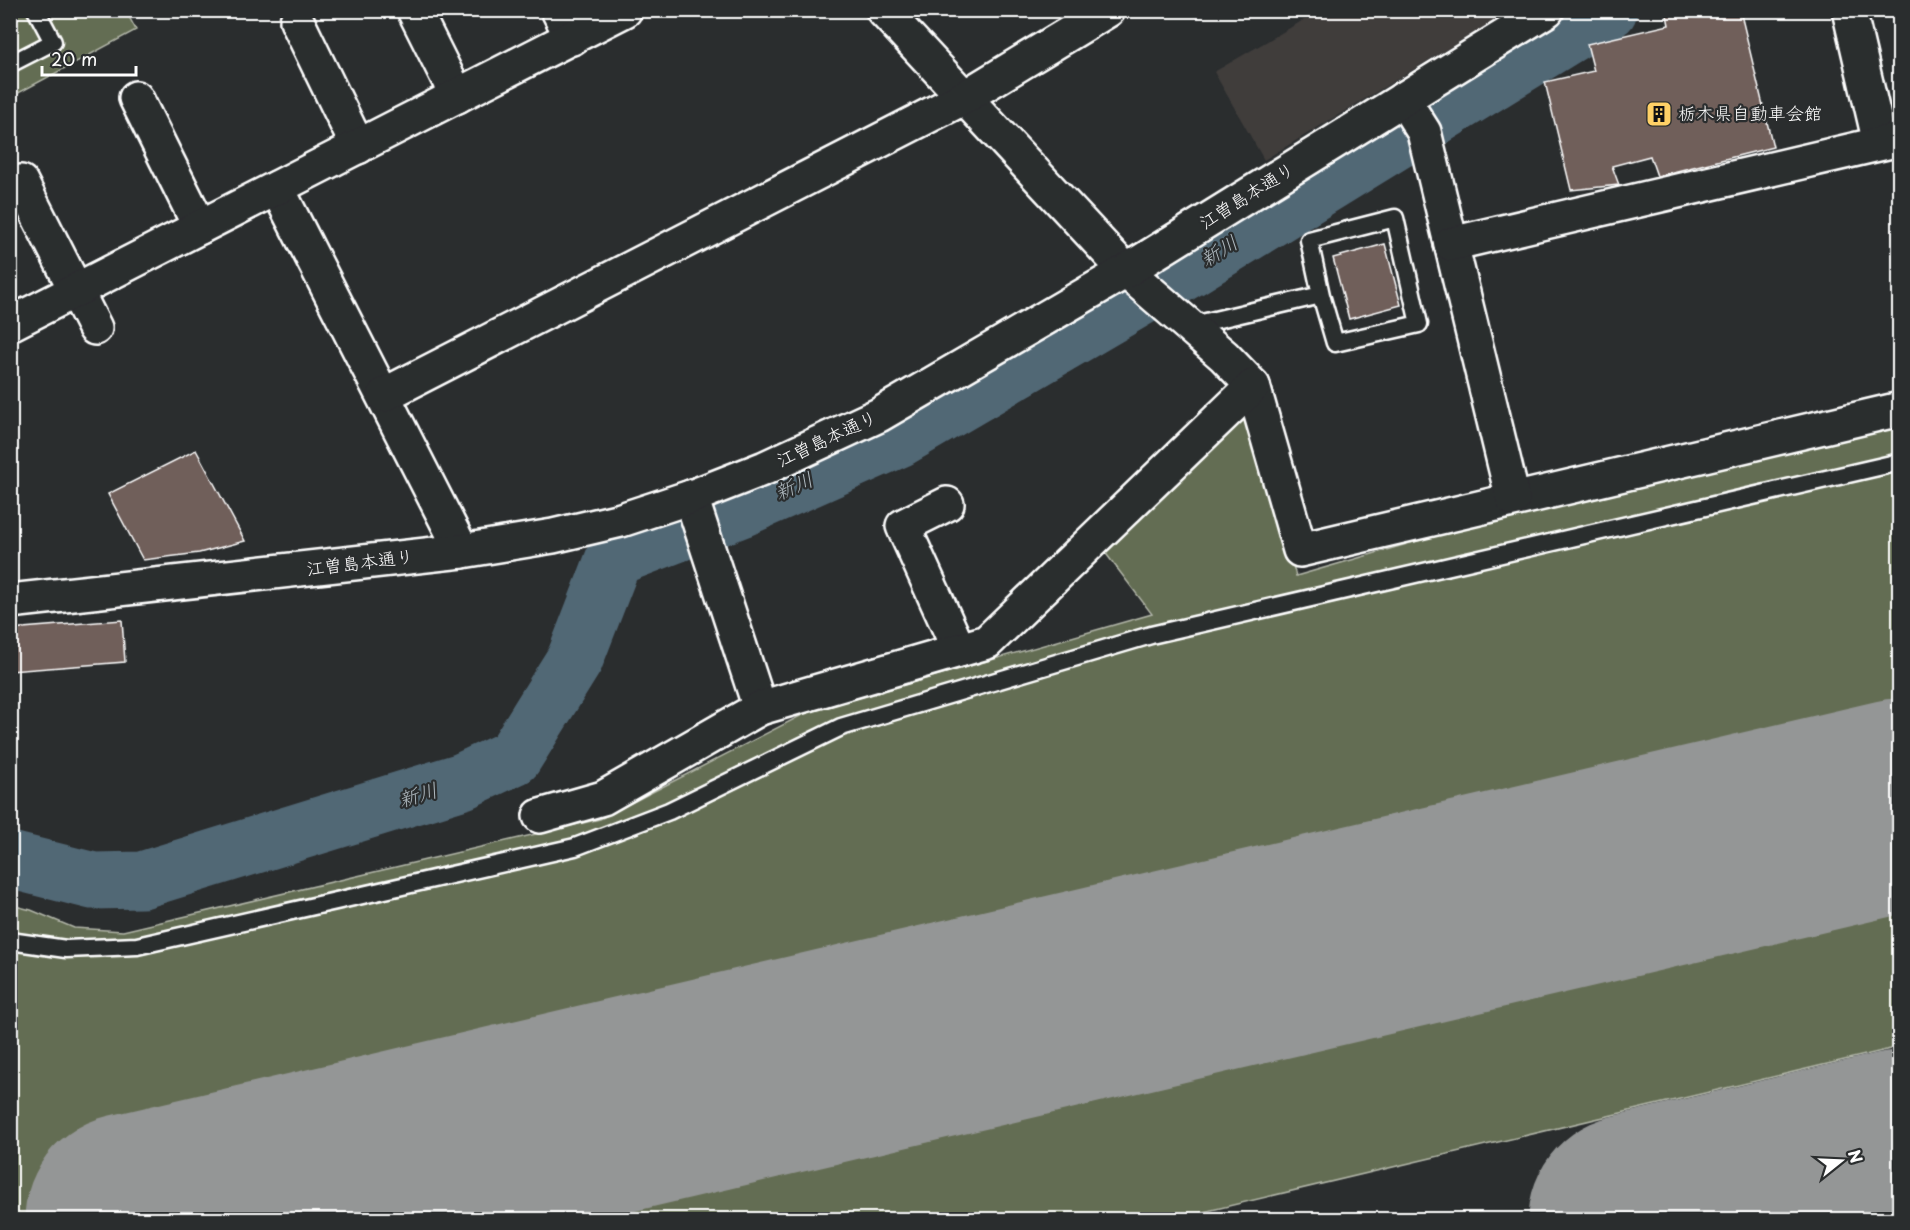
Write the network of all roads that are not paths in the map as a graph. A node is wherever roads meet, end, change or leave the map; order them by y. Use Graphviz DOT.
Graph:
graph roads {
  1 [pos="36,10"];
  2 [pos="414,10"];
  3 [pos="625,10"];
  4 [pos="883,10"];
  5 [pos="1108,10"];
  6 [pos="1547,10"];
  7 [pos="1849,10"];
  8 [pos="297,21"];
  9 [pos="565,24"];
  10 [pos="10,64"];
  11 [pos="457,96"];
  12 [pos="136,98"];
  13 [pos="963,98"];
  14 [pos="1403,99"];
  15 [pos="1890,141"];
  16 [pos="357,147"];
  17 [pos="21,182"];
  18 [pos="277,188"];
  19 [pos="200,227"];
  20 [pos="1451,244"];
  21 [pos="1126,271"];
  22 [pos="76,291"];
  23 [pos="1321,295"];
  24 [pos="10,324"];
  25 [pos="1189,326"];
  26 [pos="95,328"];
  27 [pos="1253,386"];
  28 [pos="384,394"];
  29 [pos="1899,409"];
  30 [pos="1899,462"];
  31 [pos="690,497"];
  32 [pos="1513,499"];
  33 [pos="947,504"];
  34 [pos="462,551"];
  35 [pos="10,601"];
  36 [pos="959,650"];
  37 [pos="760,708"];
  38 [pos="540,816"];
  39 [pos="10,941"];
  1 -- 10 [label="lane"];
  2 -- 11 [label="street"];
  3 -- 9 [label="street"];
  4 -- 13 [label="street"];
  5 -- 13 [label="street"];
  6 -- 14 [label="street, 江曽島本通り"];
  7 -- 15 [label="street"];
  8 -- 16 [label="street"];
  9 -- 11 [label="street"];
  11 -- 16 [label="street"];
  12 -- 19 [label="street"];
  13 -- 21 [label="street"];
  13 -- 28 [label="street"];
  14 -- 20 [label="street"];
  14 -- 21 [label="street, 江曽島本通り"];
  15 -- 20 [label="street"];
  16 -- 18 [label="street"];
  17 -- 22 [label="street"];
  18 -- 19 [label="street"];
  18 -- 28 [label="street"];
  19 -- 22 [label="street"];
  20 -- 32 [label="street"];
  21 -- 25 [label="street"];
  21 -- 31 [label="street, 江曽島本通り"];
  22 -- 24 [label="street"];
  22 -- 26 [label="street"];
  23 -- 23 [label="lane"];
  23 -- 25 [label="lane"];
  25 -- 27 [label="street"];
  27 -- 32 [label="street"];
  27 -- 36 [label="street"];
  28 -- 34 [label="street"];
  29 -- 32 [label="street"];
  30 -- 39 [label="lane"];
  31 -- 34 [label="street, 江曽島本通り"];
  31 -- 37 [label="street"];
  33 -- 36 [label="street"];
  34 -- 35 [label="street, 江曽島本通り"];
  36 -- 37 [label="street"];
  37 -- 38 [label="street"];
}
